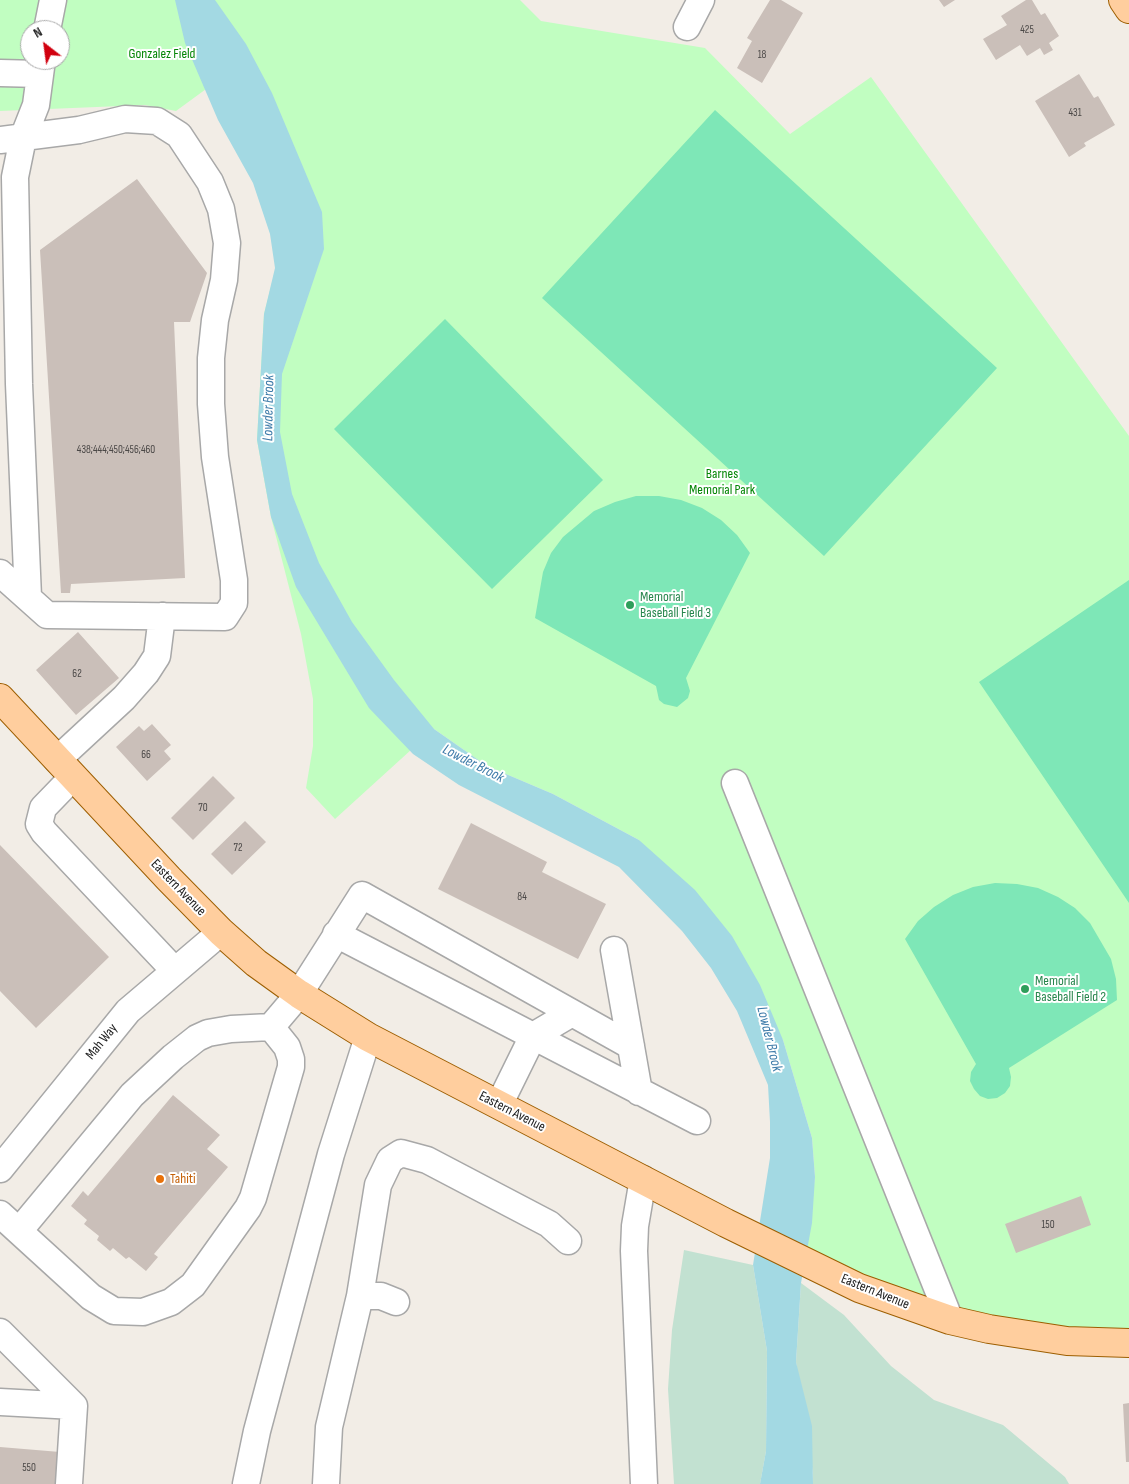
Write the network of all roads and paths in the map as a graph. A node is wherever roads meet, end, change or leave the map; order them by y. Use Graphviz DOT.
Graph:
graph roads {
  1 [pos="53,0"];
  2 [pos="701,0"];
  3 [pos="1123,0"];
  4 [pos="1129,9"];
  5 [pos="49,20"];
  6 [pos="687,27"];
  7 [pos="20,70"];
  8 [pos="41,70"];
  9 [pos="0,73"];
  10 [pos="12,139"];
  11 [pos="8,179"];
  12 [pos="9,384"];
  13 [pos="0,572"];
  14 [pos="28,597"];
  15 [pos="162,616"];
  16 [pos="0,698"];
  17 [pos="65,768"];
  18 [pos="735,783"];
  19 [pos="221,932"];
  20 [pos="336,934"];
  21 [pos="614,950"];
  22 [pos="174,970"];
  23 [pos="299,994"];
  24 [pos="572,1013"];
  25 [pos="271,1027"];
  26 [pos="368,1036"];
  27 [pos="533,1036"];
  28 [pos="631,1046"];
  29 [pos="639,1092"];
  30 [pos="499,1105"];
  31 [pos="697,1121"];
  32 [pos="0,1169"];
  33 [pos="643,1180"];
  34 [pos="10,1223"];
  35 [pos="568,1241"];
  36 [pos="360,1296"];
  37 [pos="396,1302"];
  38 [pos="950,1320"];
  39 [pos="0,1332"];
  40 [pos="1129,1343"];
  41 [pos="0,1402"];
  42 [pos="74,1406"];
  43 [pos="69,1484"];
  44 [pos="246,1484"];
  45 [pos="326,1484"];
  46 [pos="644,1484"];
  1 -- 5 [label="street"];
  2 -- 6 [label="street"];
  3 -- 4 [label="main road"];
  7 -- 9 [label="street"];
  8 -- 10 [label="street"];
  10 -- 11 [label="street"];
  10 -- 15 [label="street"];
  11 -- 12 [label="street"];
  12 -- 14 [label="street"];
  13 -- 14 [label="street"];
  14 -- 15 [label="street"];
  15 -- 17 [label="street"];
  16 -- 17 [label="main road, Eastern Avenue"];
  17 -- 19 [label="main road, Eastern Avenue"];
  17 -- 22 [label="street"];
  18 -- 38 [label="street"];
  19 -- 22 [label="street, Mah Way"];
  19 -- 23 [label="main road, Eastern Avenue"];
  20 -- 23 [label="street"];
  20 -- 24 [label="street"];
  20 -- 27 [label="street"];
  21 -- 28 [label="street"];
  22 -- 32 [label="street, Mah Way"];
  23 -- 25 [label="street"];
  23 -- 26 [label="main road, Eastern Avenue"];
  24 -- 27 [label="street"];
  24 -- 28 [label="street"];
  25 -- 34 [label="street"];
  25 -- 34 [label="street"];
  26 -- 30 [label="main road, Eastern Avenue"];
  26 -- 44 [label="street"];
  27 -- 29 [label="street"];
  27 -- 30 [label="street"];
  28 -- 29 [label="street"];
  29 -- 31 [label="street"];
  30 -- 33 [label="main road, Eastern Avenue"];
  33 -- 38 [label="main road, Eastern Avenue"];
  33 -- 46 [label="street"];
  35 -- 36 [label="street"];
  36 -- 37 [label="street"];
  36 -- 45 [label="street"];
  38 -- 40 [label="main road, Eastern Avenue"];
  39 -- 42 [label="street"];
  41 -- 42 [label="street"];
  42 -- 43 [label="street"];
}
